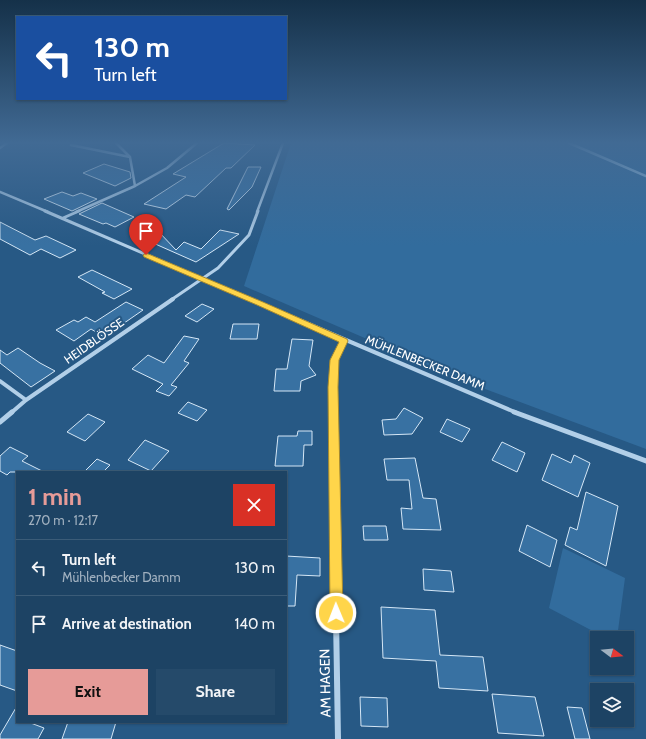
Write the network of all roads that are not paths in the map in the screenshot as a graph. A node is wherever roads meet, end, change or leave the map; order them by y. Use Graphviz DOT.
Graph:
graph roads {
  1 [pos="134,177"];
  2 [pos="150,177"];
  3 [pos="270,177"];
  4 [pos="135,186"];
  5 [pos="0,192"];
  6 [pos="63,218"];
  7 [pos="202,280"];
  8 [pos="344,341"];
  9 [pos="0,381"];
  10 [pos="26,400"];
  11 [pos="0,422"];
  12 [pos="646,461"];
  13 [pos="338,739"];
  1 -- 4 [label="street"];
  2 -- 4 [label="street"];
  3 -- 7 [label="street, HEIDBLÖSSE"];
  4 -- 6 [label="street"];
  5 -- 6 [label="street, MÜHLENBECKER DAMM"];
  6 -- 7 [label="street, MÜHLENBECKER DAMM"];
  7 -- 8 [label="street, MÜHLENBECKER DAMM"];
  7 -- 10 [label="street, HEIDBLÖSSE"];
  8 -- 12 [label="street, MÜHLENBECKER DAMM"];
  8 -- 13 [label="street, AM HAGEN"];
  9 -- 10 [label="street"];
  10 -- 11 [label="street, HEIDBLÖSSE"];
}
